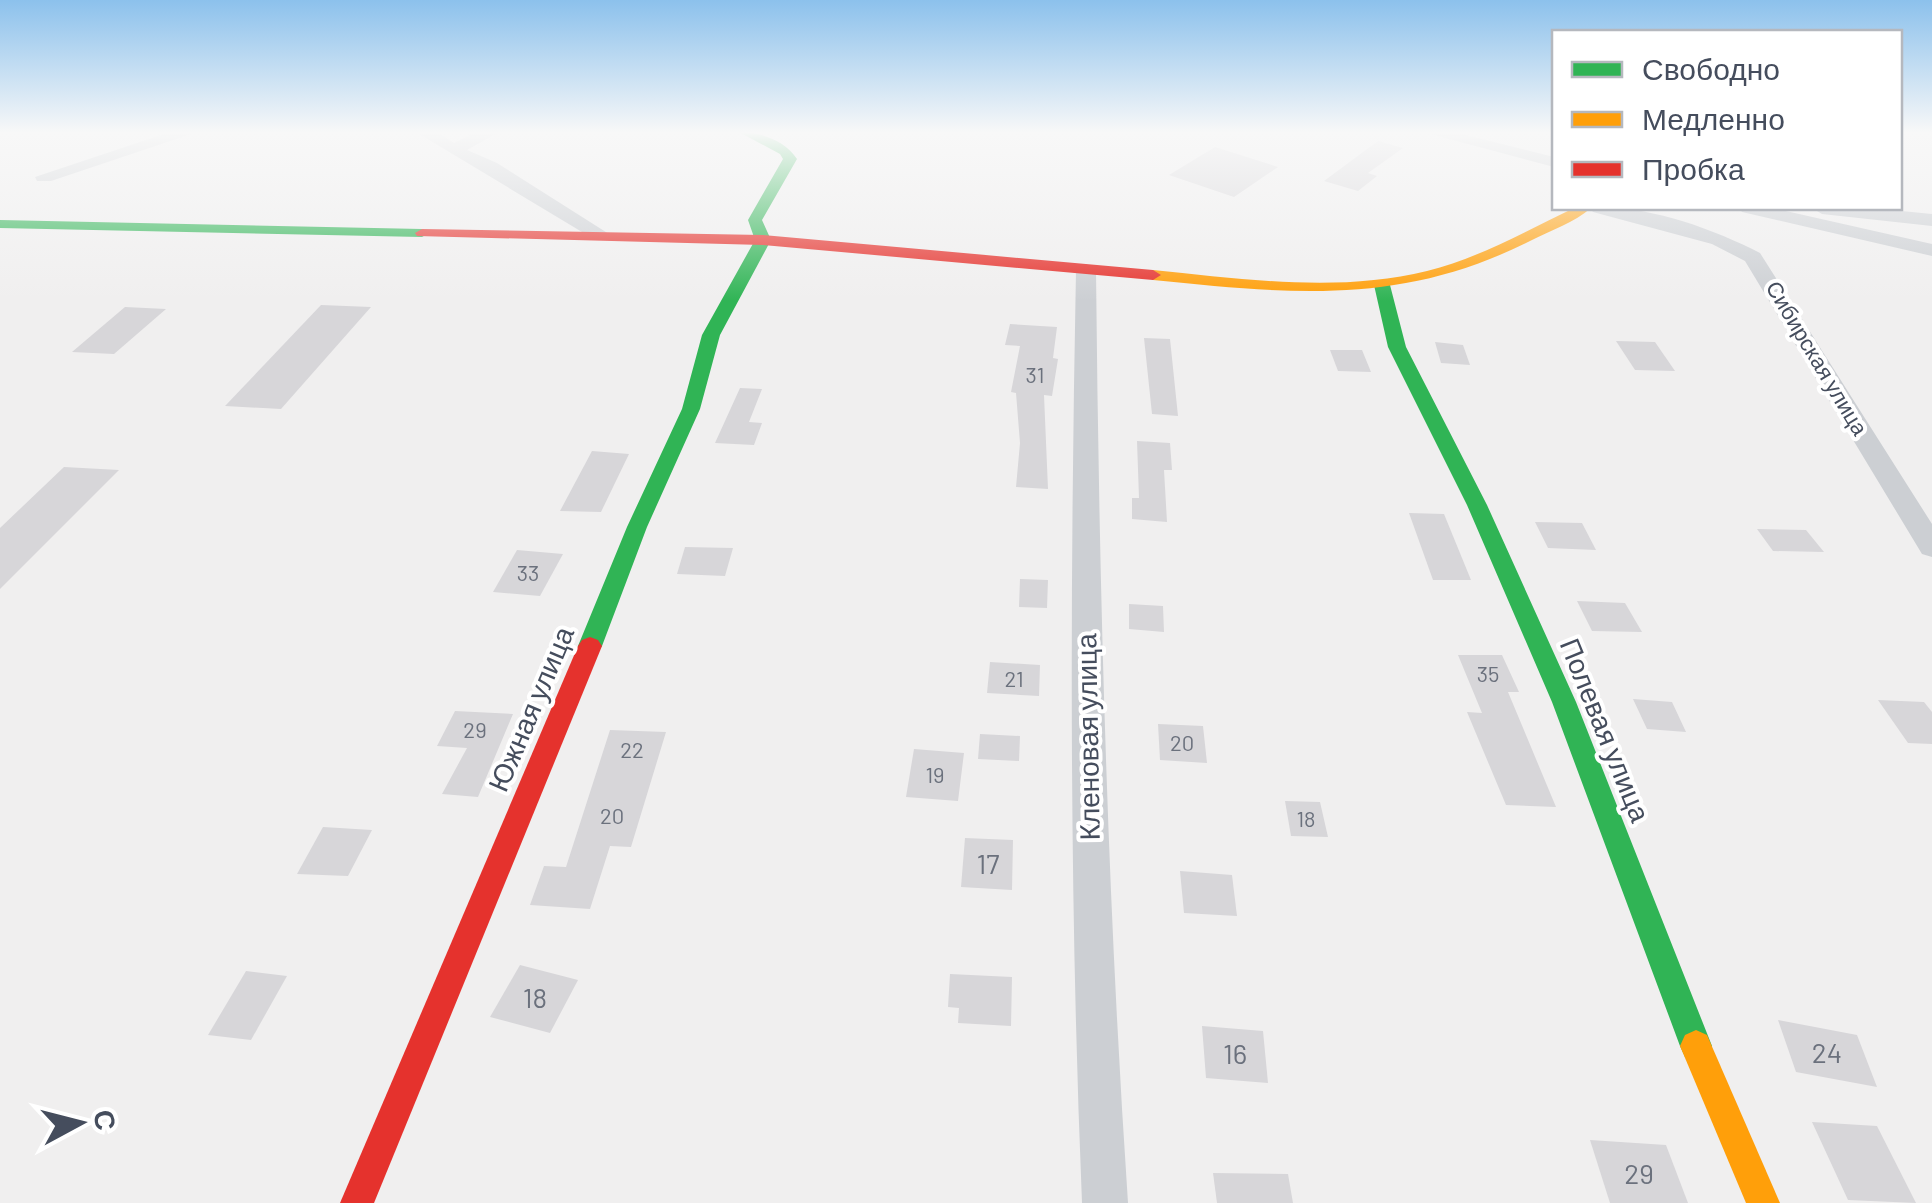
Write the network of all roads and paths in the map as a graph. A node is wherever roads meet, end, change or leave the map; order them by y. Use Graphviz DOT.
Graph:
graph roads {
  1 [pos="525,188"];
  2 [pos="774,188"];
  3 [pos="1580,210"];
  4 [pos="1607,210"];
  5 [pos="1758,210"];
  6 [pos="1839,210"];
  7 [pos="1932,220"];
  8 [pos="0,224"];
  9 [pos="598,234"];
  10 [pos="763,240"];
  11 [pos="1932,250"];
  12 [pos="1086,270"];
  13 [pos="1382,285"];
  14 [pos="1932,547"];
  15 [pos="357,1203"];
  16 [pos="1106,1203"];
  17 [pos="1762,1203"];
  1 -- 9 [label="street"];
  2 -- 10 [label="street"];
  3 -- 13 [label="street"];
  4 -- 14 [label="street, Сибирская улица"];
  5 -- 11 [label="street"];
  6 -- 7 [label="street"];
  8 -- 9 [label="street"];
  9 -- 10 [label="street"];
  10 -- 12 [label="street"];
  10 -- 15 [label="street, Южная улица"];
  12 -- 13 [label="street"];
  12 -- 16 [label="street, Кленовая улица"];
  13 -- 17 [label="street, Полевая улица"];
}
